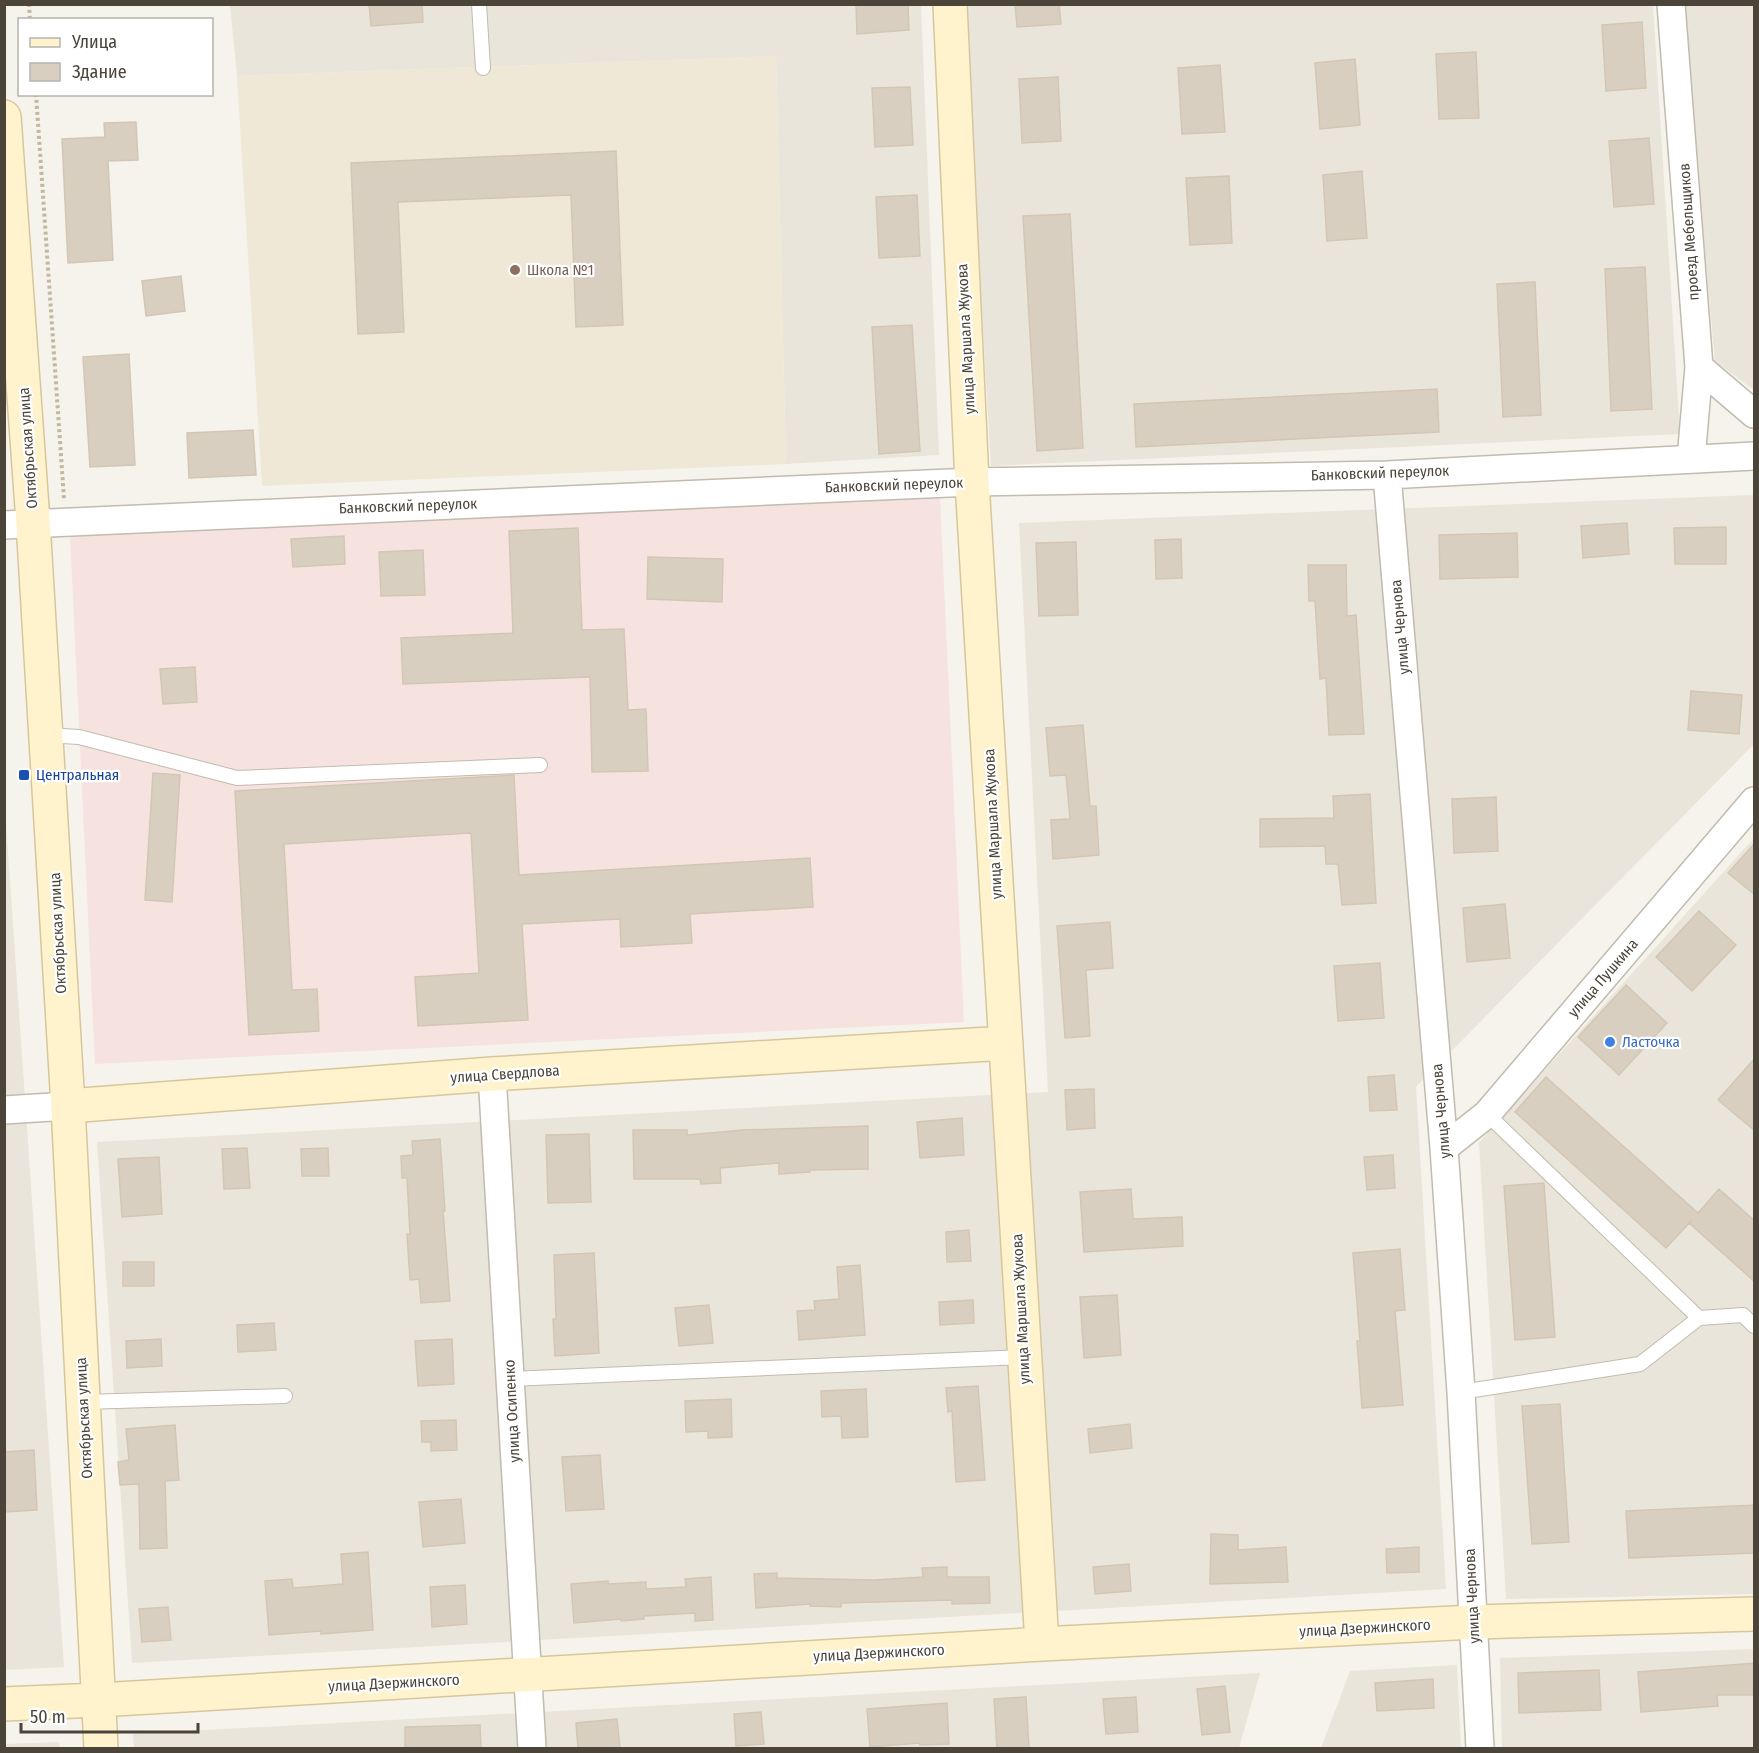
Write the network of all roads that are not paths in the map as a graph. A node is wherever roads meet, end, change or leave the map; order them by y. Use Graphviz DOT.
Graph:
graph roads {
  1 [pos="479,4"];
  2 [pos="950,4"];
  3 [pos="1671,4"];
  4 [pos="483,68"];
  5 [pos="4,117"];
  6 [pos="1699,367"];
  7 [pos="1755,414"];
  8 [pos="1755,456"];
  9 [pos="1691,459"];
  10 [pos="1387,474"];
  11 [pos="972,482"];
  12 [pos="19,524"];
  13 [pos="46,735"];
  14 [pos="540,765"];
  15 [pos="1755,801"];
  16 [pos="1006,1043"];
  17 [pos="492,1074"];
  18 [pos="68,1106"];
  19 [pos="4,1110"];
  20 [pos="1487,1114"];
  21 [pos="1444,1148"];
  22 [pos="1699,1318"];
  23 [pos="1755,1326"];
  24 [pos="1024,1357"];
  25 [pos="510,1379"];
  26 [pos="1461,1392"];
  27 [pos="285,1396"];
  28 [pos="84,1402"];
  29 [pos="1755,1614"];
  30 [pos="1474,1622"];
  31 [pos="1042,1644"];
  32 [pos="528,1675"];
  33 [pos="99,1700"];
  34 [pos="4,1704"];
  35 [pos="101,1749"];
  36 [pos="532,1749"];
  37 [pos="1480,1749"];
  1 -- 4 [label="lane"];
  2 -- 11 [label="street, улица Маршала Жукова"];
  3 -- 6 [label="street, проезд Мебельщиков"];
  5 -- 12 [label="street, Октябрьская улица"];
  6 -- 7 [label="street"];
  6 -- 9 [label="street, проезд Мебельщиков"];
  8 -- 9 [label="street, Банковский переулок"];
  9 -- 10 [label="street, Банковский переулок"];
  10 -- 11 [label="street, Банковский переулок"];
  10 -- 21 [label="street, улица Чернова"];
  11 -- 12 [label="street, Банковский переулок"];
  11 -- 16 [label="street, улица Маршала Жукова"];
  12 -- 13 [label="street, Октябрьская улица"];
  13 -- 14 [label="lane"];
  13 -- 18 [label="street, Октябрьская улица"];
  15 -- 20 [label="street, улица Пушкина"];
  16 -- 17 [label="street, улица Свердлова"];
  16 -- 24 [label="street, улица Маршала Жукова"];
  17 -- 18 [label="street, улица Свердлова"];
  17 -- 25 [label="street, улица Осипенко"];
  18 -- 19 [label="street, улица Свердлова"];
  18 -- 28 [label="street, Октябрьская улица"];
  20 -- 21 [label="street, улица Пушкина"];
  20 -- 22 [label="lane"];
  21 -- 26 [label="street, улица Чернова"];
  22 -- 23 [label="lane"];
  22 -- 26 [label="lane"];
  24 -- 25 [label="lane"];
  24 -- 31 [label="street, улица Маршала Жукова"];
  25 -- 32 [label="street, улица Осипенко"];
  26 -- 30 [label="street, улица Чернова"];
  27 -- 28 [label="lane"];
  28 -- 33 [label="street, Октябрьская улица"];
  29 -- 30 [label="street, улица Дзержинского"];
  30 -- 31 [label="street, улица Дзержинского"];
  30 -- 37 [label="street, улица Чернова"];
  31 -- 32 [label="street, улица Дзержинского"];
  32 -- 33 [label="street, улица Дзержинского"];
  32 -- 36 [label="street, улица Осипенко"];
  33 -- 34 [label="street, улица Дзержинского"];
  33 -- 35 [label="street, Октябрьская улица"];
}
